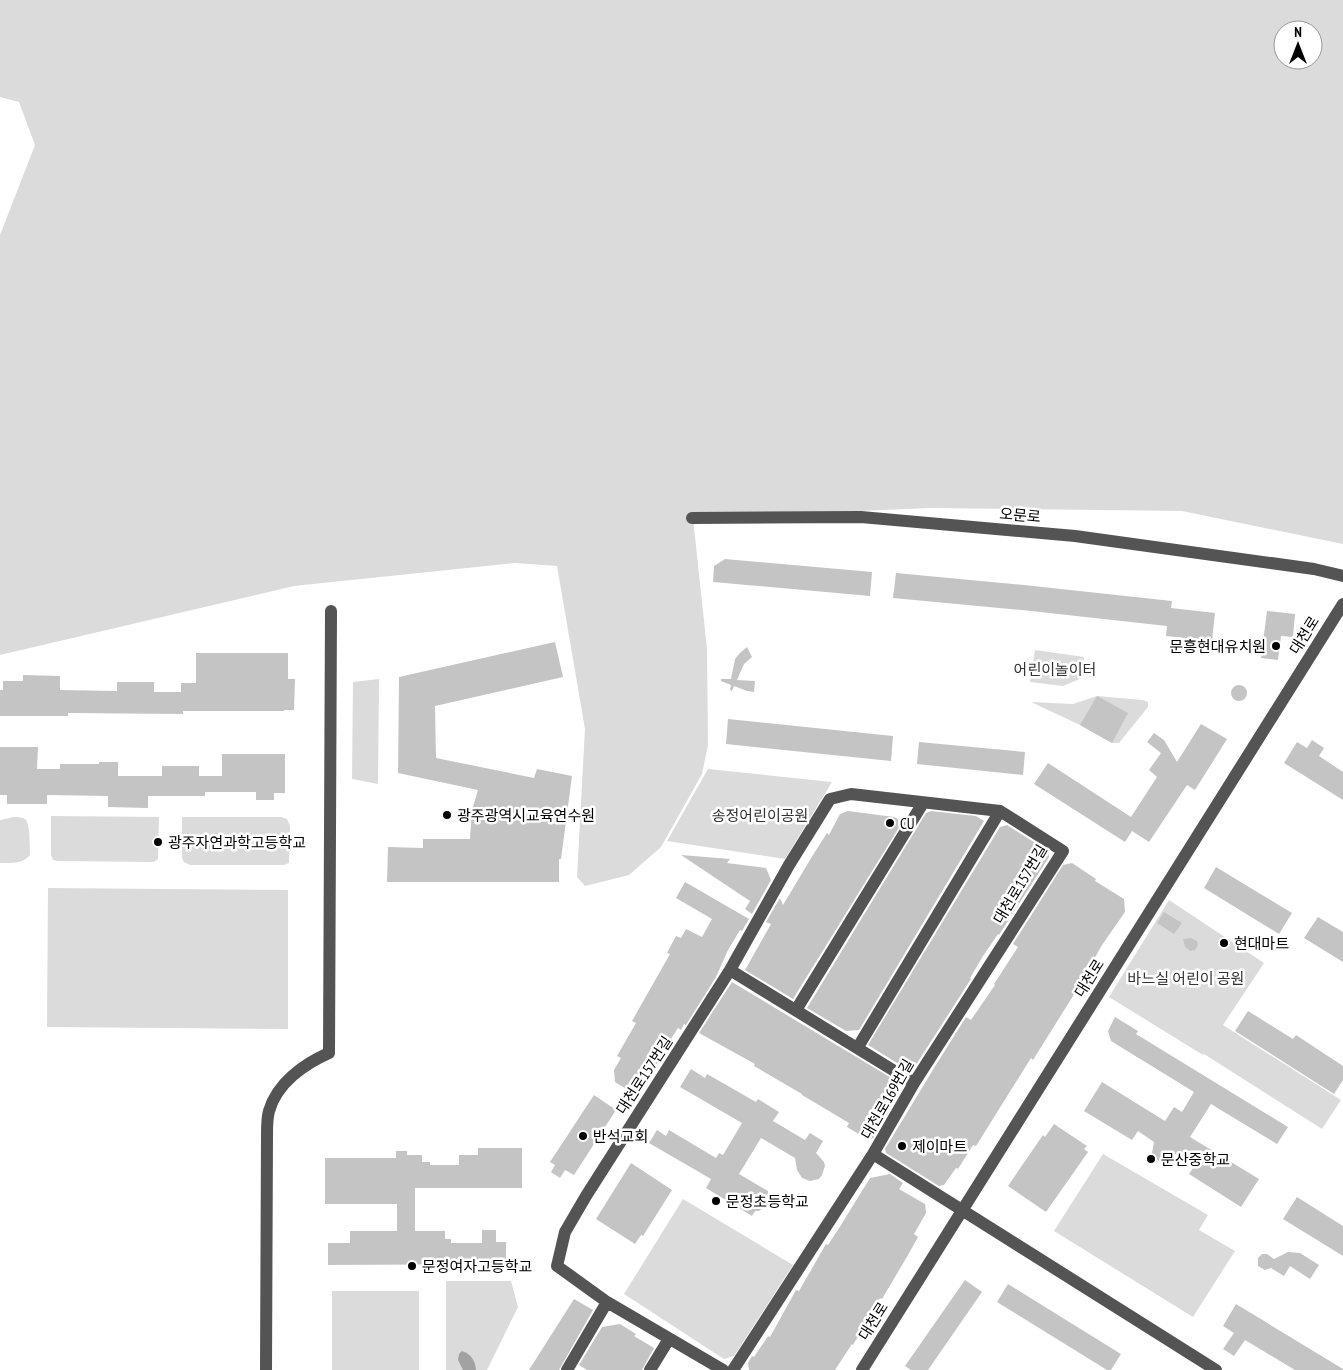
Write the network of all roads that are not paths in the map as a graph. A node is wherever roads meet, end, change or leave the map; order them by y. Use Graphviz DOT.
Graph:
graph roads {
  1 [pos="692,518"];
  2 [pos="1343,576"];
  3 [pos="1343,604"];
  4 [pos="331,611"];
  5 [pos="923,803"];
  6 [pos="1000,811"];
  7 [pos="730,970"];
  8 [pos="968,996"];
  9 [pos="796,1010"];
  10 [pos="858,1047"];
  11 [pos="914,1083"];
  12 [pos="873,1154"];
  13 [pos="963,1209"];
  14 [pos="607,1302"];
  15 [pos="669,1339"];
  16 [pos="266,1370"];
  17 [pos="566,1370"];
  18 [pos="650,1370"];
  19 [pos="724,1370"];
  20 [pos="733,1370"];
  21 [pos="862,1370"];
  22 [pos="1216,1370"];
  1 -- 2 [label="street, 오문로"];
  3 -- 13 [label="street, 대천로"];
  4 -- 16 [label="street"];
  5 -- 6 [label="street, 대천로157번길"];
  5 -- 7 [label="street, 대천로157번길"];
  5 -- 9 [label="street"];
  6 -- 8 [label="street, 대천로157번길"];
  6 -- 10 [label="street"];
  7 -- 9 [label="street"];
  7 -- 14 [label="street, 대천로157번길"];
  8 -- 11 [label="street, 대천로169번길"];
  9 -- 10 [label="street"];
  10 -- 11 [label="street"];
  11 -- 12 [label="street, 대천로169번길"];
  12 -- 13 [label="street, 대천로169번길"];
  12 -- 20 [label="street"];
  13 -- 21 [label="street, 대천로"];
  13 -- 22 [label="street, 대천로169번길"];
  14 -- 15 [label="street, 대천로157번길"];
  14 -- 17 [label="street"];
  15 -- 18 [label="street"];
  15 -- 19 [label="street, 대천로157번길"];
}
